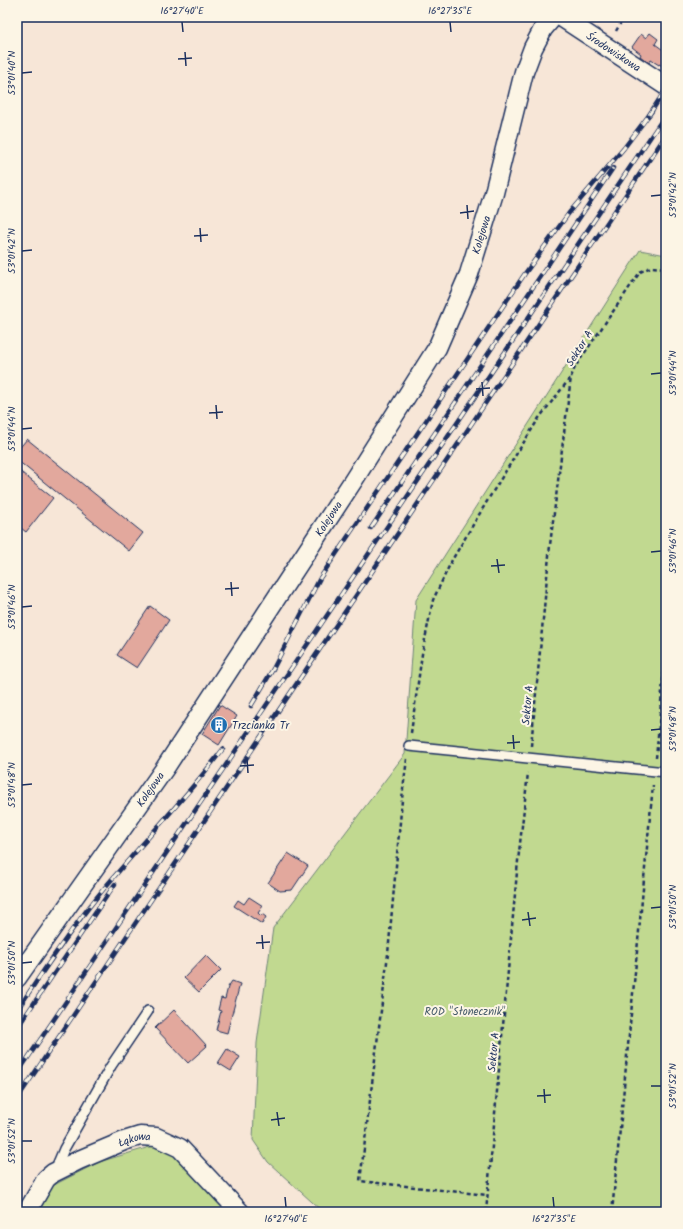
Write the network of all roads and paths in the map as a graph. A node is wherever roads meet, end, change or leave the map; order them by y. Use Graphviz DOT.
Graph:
graph roads {
  1 [pos="553,17"];
  2 [pos="561,17"];
  3 [pos="666,86"];
  4 [pos="666,268"];
  5 [pos="571,377"];
  6 [pos="666,647"];
  7 [pos="409,746"];
  8 [pos="530,758"];
  9 [pos="654,770"];
  10 [pos="666,772"];
  11 [pos="17,978"];
  12 [pos="148,1011"];
  13 [pos="58,1170"];
  14 [pos="487,1195"];
  15 [pos="27,1212"];
  16 [pos="240,1212"];
  17 [pos="486,1212"];
  18 [pos="612,1212"];
  1 -- 11 [label="street, Kolejowa"];
  2 -- 3 [label="street, Środowiskowa"];
  4 -- 5 [label="path, Sektor A"];
  5 -- 7 [label="path"];
  5 -- 8 [label="path, Sektor A"];
  6 -- 9 [label="path"];
  7 -- 8 [label="lane"];
  7 -- 14 [label="path"];
  8 -- 9 [label="lane"];
  8 -- 14 [label="path, Sektor A"];
  9 -- 10 [label="lane"];
  9 -- 18 [label="path"];
  12 -- 13 [label="lane"];
  13 -- 15 [label="street, Łąkowa"];
  13 -- 16 [label="street, Łąkowa"];
  14 -- 17 [label="path, Sektor A"];
}
